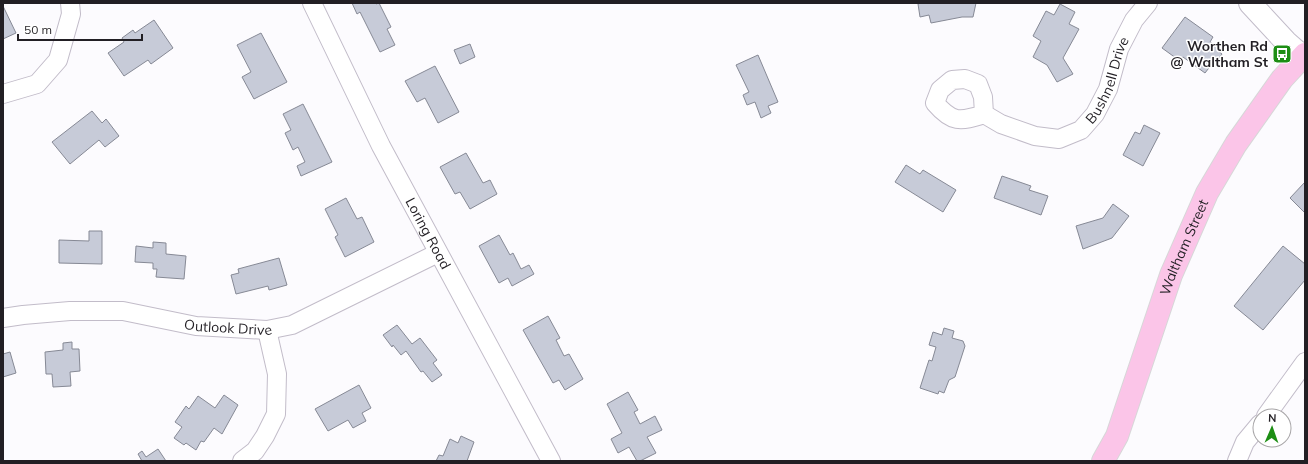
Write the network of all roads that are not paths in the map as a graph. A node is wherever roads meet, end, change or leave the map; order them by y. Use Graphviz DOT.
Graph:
graph roads {
  1 [pos="70,3"];
  2 [pos="312,3"];
  3 [pos="1148,3"];
  4 [pos="1250,3"];
  5 [pos="1304,56"];
  6 [pos="3,94"];
  7 [pos="984,114"];
  8 [pos="438,253"];
  9 [pos="3,318"];
  10 [pos="267,330"];
  11 [pos="1305,362"];
  12 [pos="1272,408"];
  13 [pos="1252,434"];
  14 [pos="242,461"];
  15 [pos="551,461"];
  16 [pos="1103,461"];
  17 [pos="1237,461"];
  1 -- 6 [label="street"];
  2 -- 8 [label="street, Loring Road"];
  3 -- 7 [label="street, Bushnell Drive"];
  4 -- 5 [label="main road"];
  5 -- 16 [label="main road, Waltham Street"];
  8 -- 10 [label="street, Outlook Drive"];
  8 -- 15 [label="street, Loring Road"];
  9 -- 10 [label="street, Outlook Drive"];
  10 -- 14 [label="street"];
  11 -- 12 [label="street"];
  13 -- 17 [label="street"];
}
